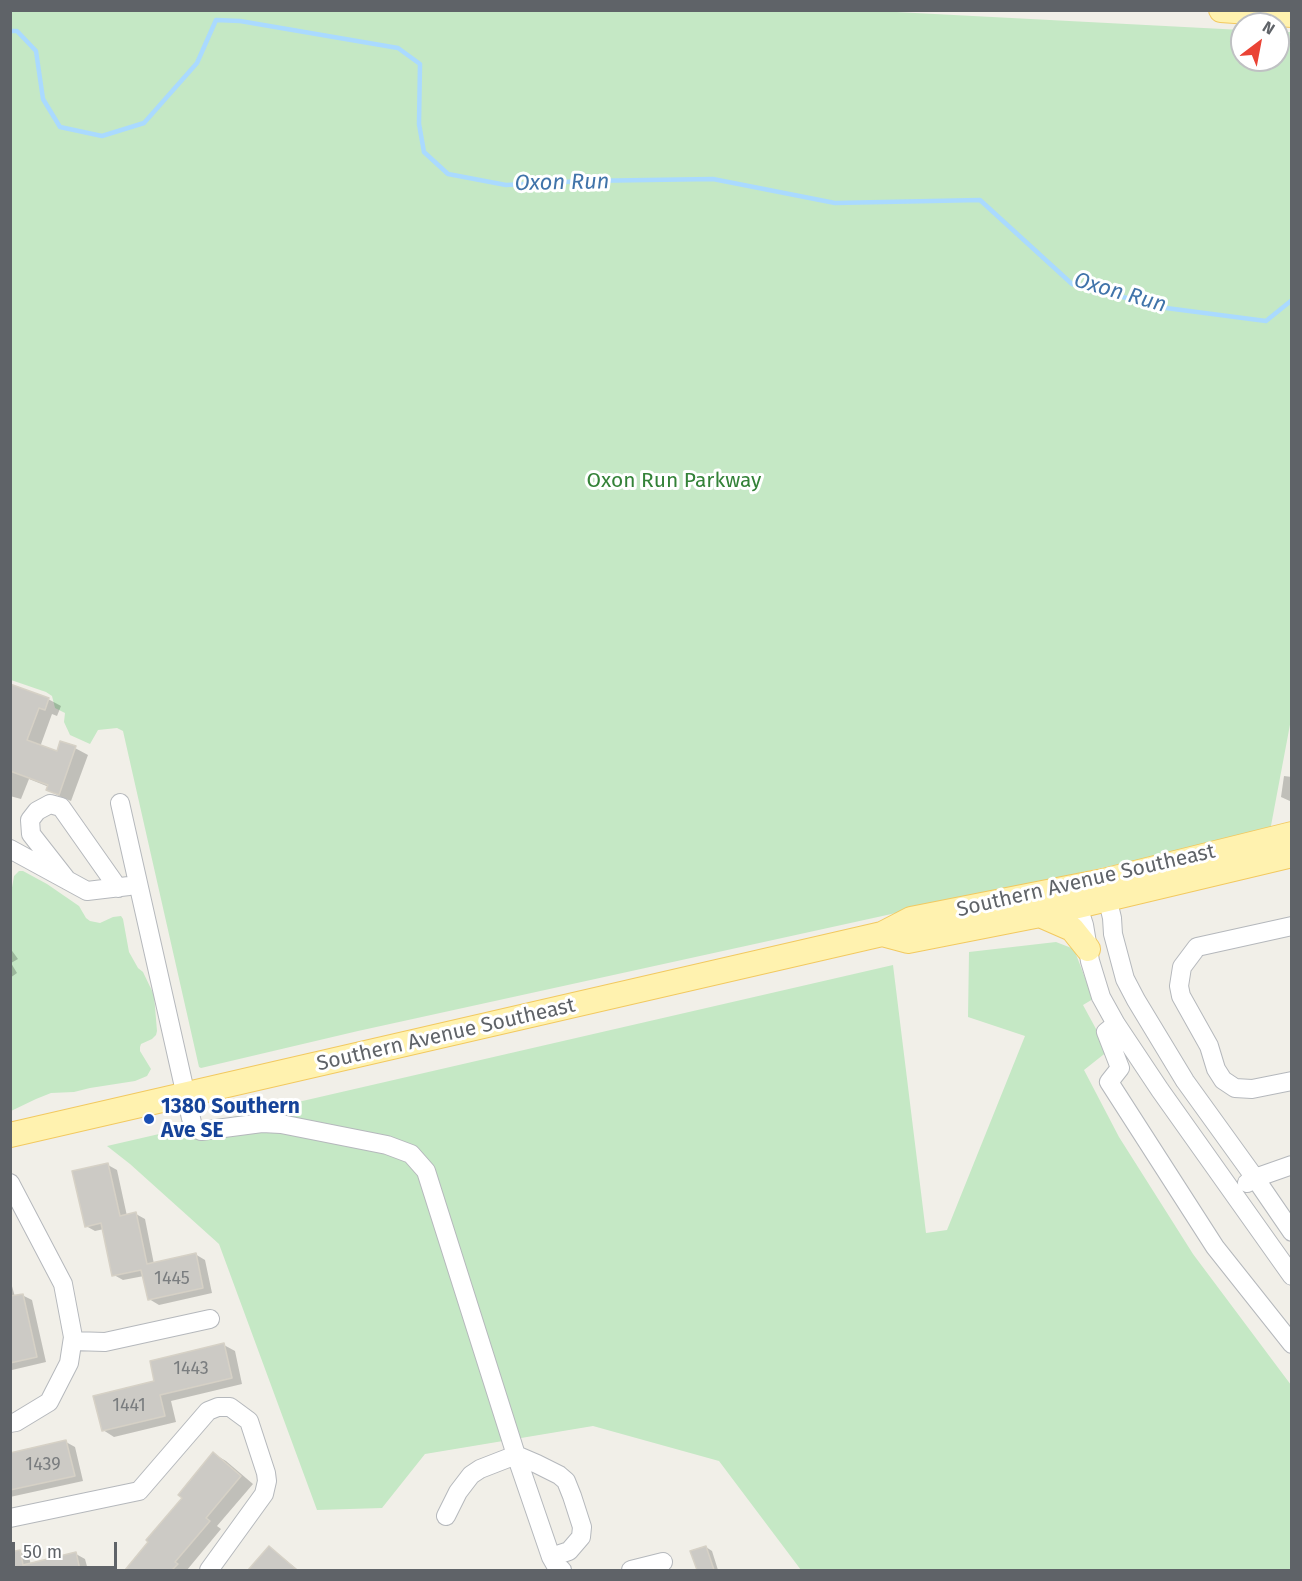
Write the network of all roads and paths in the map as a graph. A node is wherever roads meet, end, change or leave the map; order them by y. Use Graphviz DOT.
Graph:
graph roads {
  1 [pos="1221,10"];
  2 [pos="1292,15"];
  3 [pos="120,803"];
  4 [pos="1292,834"];
  5 [pos="10,849"];
  6 [pos="1292,855"];
  7 [pos="67,880"];
  8 [pos="139,885"];
  9 [pos="118,888"];
  10 [pos="1105,890"];
  11 [pos="1075,896"];
  12 [pos="1040,915"];
  13 [pos="1292,926"];
  14 [pos="882,934"];
  15 [pos="1088,949"];
  16 [pos="1116,1024"];
  17 [pos="1292,1081"];
  18 [pos="185,1095"];
  19 [pos="10,1135"];
  20 [pos="1292,1165"];
  21 [pos="1256,1178"];
  22 [pos="10,1183"];
  23 [pos="1233,1192"];
  24 [pos="1292,1232"];
  25 [pos="1292,1276"];
  26 [pos="210,1319"];
  27 [pos="73,1341"];
  28 [pos="1292,1344"];
  29 [pos="10,1423"];
  30 [pos="516,1455"];
  31 [pos="446,1516"];
  32 [pos="10,1518"];
  33 [pos="663,1562"];
  34 [pos="557,1564"];
  35 [pos="209,1570"];
  36 [pos="631,1570"];
  1 -- 2 [label="main road"];
  3 -- 8 [label="street"];
  4 -- 10 [label="main road, Southern Avenue Southeast"];
  5 -- 7 [label="street"];
  6 -- 10 [label="main road, Southern Avenue Southeast"];
  7 -- 9 [label="street"];
  7 -- 9 [label="street"];
  8 -- 9 [label="street"];
  8 -- 18 [label="street"];
  10 -- 11 [label="main road, Southern Avenue Southeast"];
  10 -- 21 [label="street"];
  11 -- 12 [label="main road, Southern Avenue Southeast"];
  11 -- 14 [label="main road, Southern Avenue Southeast"];
  11 -- 15 [label="street"];
  12 -- 14 [label="main road, Southern Avenue Southeast"];
  12 -- 15 [label="main road"];
  13 -- 17 [label="street"];
  14 -- 18 [label="main road, Southern Avenue Southeast"];
  15 -- 16 [label="street"];
  16 -- 23 [label="street"];
  16 -- 28 [label="street"];
  18 -- 19 [label="main road, Southern Avenue Southeast"];
  18 -- 30 [label="street"];
  20 -- 21 [label="street"];
  21 -- 23 [label="street"];
  21 -- 24 [label="street"];
  22 -- 27 [label="street"];
  23 -- 25 [label="street"];
  26 -- 27 [label="street"];
  27 -- 29 [label="street"];
  30 -- 31 [label="street"];
  30 -- 34 [label="street"];
  30 -- 34 [label="street"];
  32 -- 35 [label="street"];
  33 -- 36 [label="street"];
}
